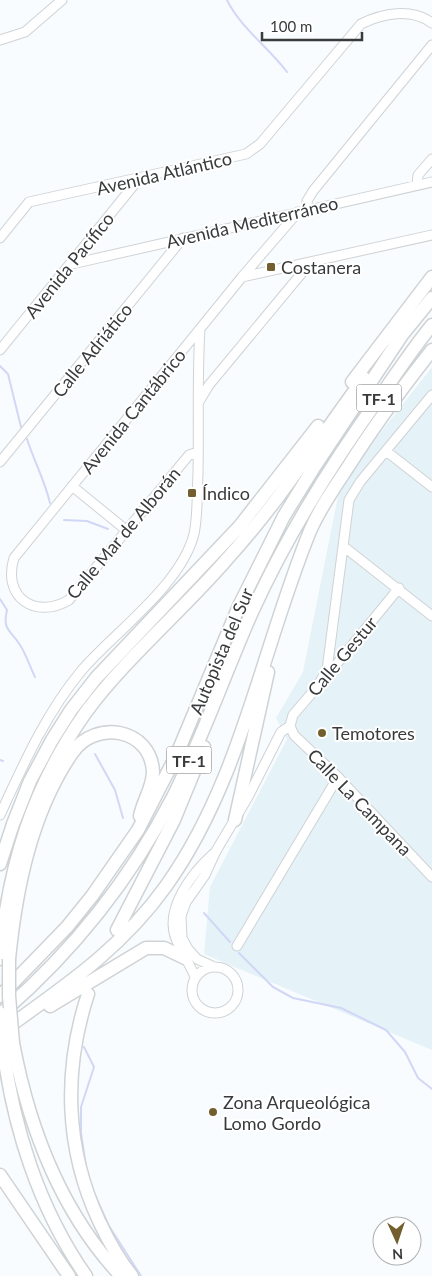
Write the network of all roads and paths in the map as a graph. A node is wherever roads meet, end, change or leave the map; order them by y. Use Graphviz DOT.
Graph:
graph roads {
  1 [pos="50,0"];
  2 [pos="62,0"];
  3 [pos="45,17"];
  4 [pos="432,23"];
  5 [pos="0,40"];
  6 [pos="432,45"];
  7 [pos="432,158"];
  8 [pos="138,180"];
  9 [pos="432,182"];
  10 [pos="417,185"];
  11 [pos="308,210"];
  12 [pos="298,212"];
  13 [pos="275,218"];
  14 [pos="282,230"];
  15 [pos="432,235"];
  16 [pos="0,238"];
  17 [pos="184,238"];
  18 [pos="160,243"];
  19 [pos="85,246"];
  20 [pos="170,253"];
  21 [pos="90,259"];
  22 [pos="257,260"];
  23 [pos="311,262"];
  24 [pos="72,264"];
  25 [pos="262,271"];
  26 [pos="242,277"];
  27 [pos="432,277"];
  28 [pos="432,298"];
  29 [pos="432,325"];
  30 [pos="200,329"];
  31 [pos="402,335"];
  32 [pos="199,347"];
  33 [pos="184,348"];
  34 [pos="0,350"];
  35 [pos="432,350"];
  36 [pos="199,377"];
  37 [pos="211,382"];
  38 [pos="432,395"];
  39 [pos="199,405"];
  40 [pos="386,451"];
  41 [pos="198,452"];
  42 [pos="0,462"];
  43 [pos="72,486"];
  44 [pos="432,487"];
  45 [pos="126,530"];
  46 [pos="343,546"];
  47 [pos="399,588"];
  48 [pos="285,597"];
  49 [pos="46,608"];
  50 [pos="432,616"];
  51 [pos="327,670"];
  52 [pos="208,717"];
  53 [pos="290,726"];
  54 [pos="338,777"];
  55 [pos="0,815"];
  56 [pos="235,820"];
  57 [pos="138,830"];
  58 [pos="216,851"];
  59 [pos="0,864"];
  60 [pos="432,877"];
  61 [pos="117,930"];
  62 [pos="237,946"];
  63 [pos="185,958"];
  64 [pos="4,959"];
  65 [pos="212,966"];
  66 [pos="195,977"];
  67 [pos="88,994"];
  68 [pos="0,996"];
  69 [pos="0,1013"];
  70 [pos="4,1040"];
  71 [pos="0,1175"];
  72 [pos="68,1276"];
  73 [pos="86,1276"];
  74 [pos="121,1276"];
  75 [pos="132,1276"];
  1 -- 3 [label="street"];
  2 -- 3 [label="street"];
  3 -- 5 [label="street"];
  4 -- 8 [label="street, Avenida Atlántico"];
  6 -- 11 [label="street"];
  7 -- 10 [label="street"];
  8 -- 16 [label="street, Avenida Atlántico"];
  8 -- 19 [label="street, Avenida Pacífico"];
  9 -- 10 [label="street, Avenida Mediterráneo"];
  10 -- 11 [label="street, Avenida Mediterráneo"];
  11 -- 12 [label="street, Avenida Mediterráneo"];
  12 -- 13 [label="street, Avenida Mediterráneo"];
  12 -- 14 [label="street, Avenida Cantábrico"];
  13 -- 14 [label="street"];
  13 -- 17 [label="street, Avenida Mediterráneo"];
  14 -- 22 [label="street, Avenida Cantábrico"];
  15 -- 23 [label="street"];
  17 -- 18 [label="street, Avenida Mediterráneo"];
  17 -- 20 [label="street, Calle Adriático"];
  18 -- 20 [label="street"];
  18 -- 21 [label="street, Avenida Mediterráneo"];
  19 -- 21 [label="street"];
  19 -- 24 [label="street, Avenida Pacífico"];
  20 -- 42 [label="street, Calle Adriático"];
  21 -- 24 [label="street, Avenida Mediterráneo"];
  22 -- 25 [label="street"];
  22 -- 26 [label="street, Avenida Cantábrico"];
  23 -- 25 [label="street"];
  23 -- 37 [label="street"];
  24 -- 34 [label="street, Avenida Pacífico"];
  25 -- 26 [label="street"];
  26 -- 30 [label="street, Avenida Cantábrico"];
  27 -- 59 [label="highway"];
  28 -- 31 [label="highway, Autopista del Sur / TF-1"];
  29 -- 52 [label="highway, Autopista del Sur / TF-1"];
  30 -- 32 [label="street"];
  30 -- 33 [label="street, Avenida Cantábrico"];
  31 -- 57 [label="highway, Autopista del Sur / TF-1"];
  31 -- 64 [label="highway"];
  32 -- 33 [label="street"];
  32 -- 36 [label="street"];
  33 -- 43 [label="street, Avenida Cantábrico"];
  35 -- 48 [label="highway"];
  36 -- 37 [label="street"];
  36 -- 39 [label="street"];
  37 -- 39 [label="street"];
  38 -- 40 [label="street"];
  39 -- 41 [label="street"];
  40 -- 44 [label="street"];
  40 -- 46 [label="street"];
  41 -- 45 [label="street, Calle Mar de Alborán"];
  41 -- 55 [label="street"];
  43 -- 45 [label="street"];
  43 -- 49 [label="street, Avenida Cantábrico"];
  45 -- 49 [label="street, Calle Mar de Alborán"];
  46 -- 47 [label="street"];
  46 -- 51 [label="street"];
  47 -- 50 [label="street"];
  47 -- 51 [label="street, Calle Gestur"];
  48 -- 56 [label="highway"];
  48 -- 70 [label="highway"];
  51 -- 53 [label="street, Calle Gestur"];
  52 -- 61 [label="highway"];
  52 -- 69 [label="highway, Autopista del Sur / TF-1"];
  53 -- 54 [label="street, Calle La Campana"];
  53 -- 56 [label="street, Calle Gestur"];
  54 -- 60 [label="street, Calle La Campana"];
  54 -- 62 [label="street"];
  56 -- 58 [label="street, Calle Gestur"];
  57 -- 64 [label="highway"];
  57 -- 68 [label="highway, Autopista del Sur / TF-1"];
  58 -- 63 [label="street"];
  58 -- 65 [label="street"];
  63 -- 66 [label="street"];
  63 -- 70 [label="highway"];
  64 -- 70 [label="highway, bridge"];
  65 -- 66 [label="street"];
  65 -- 66 [label="street"];
  67 -- 75 [label="highway"];
  69 -- 70 [label="highway, bridge"];
  70 -- 73 [label="highway"];
  70 -- 74 [label="highway"];
  71 -- 72 [label="highway"];
}
